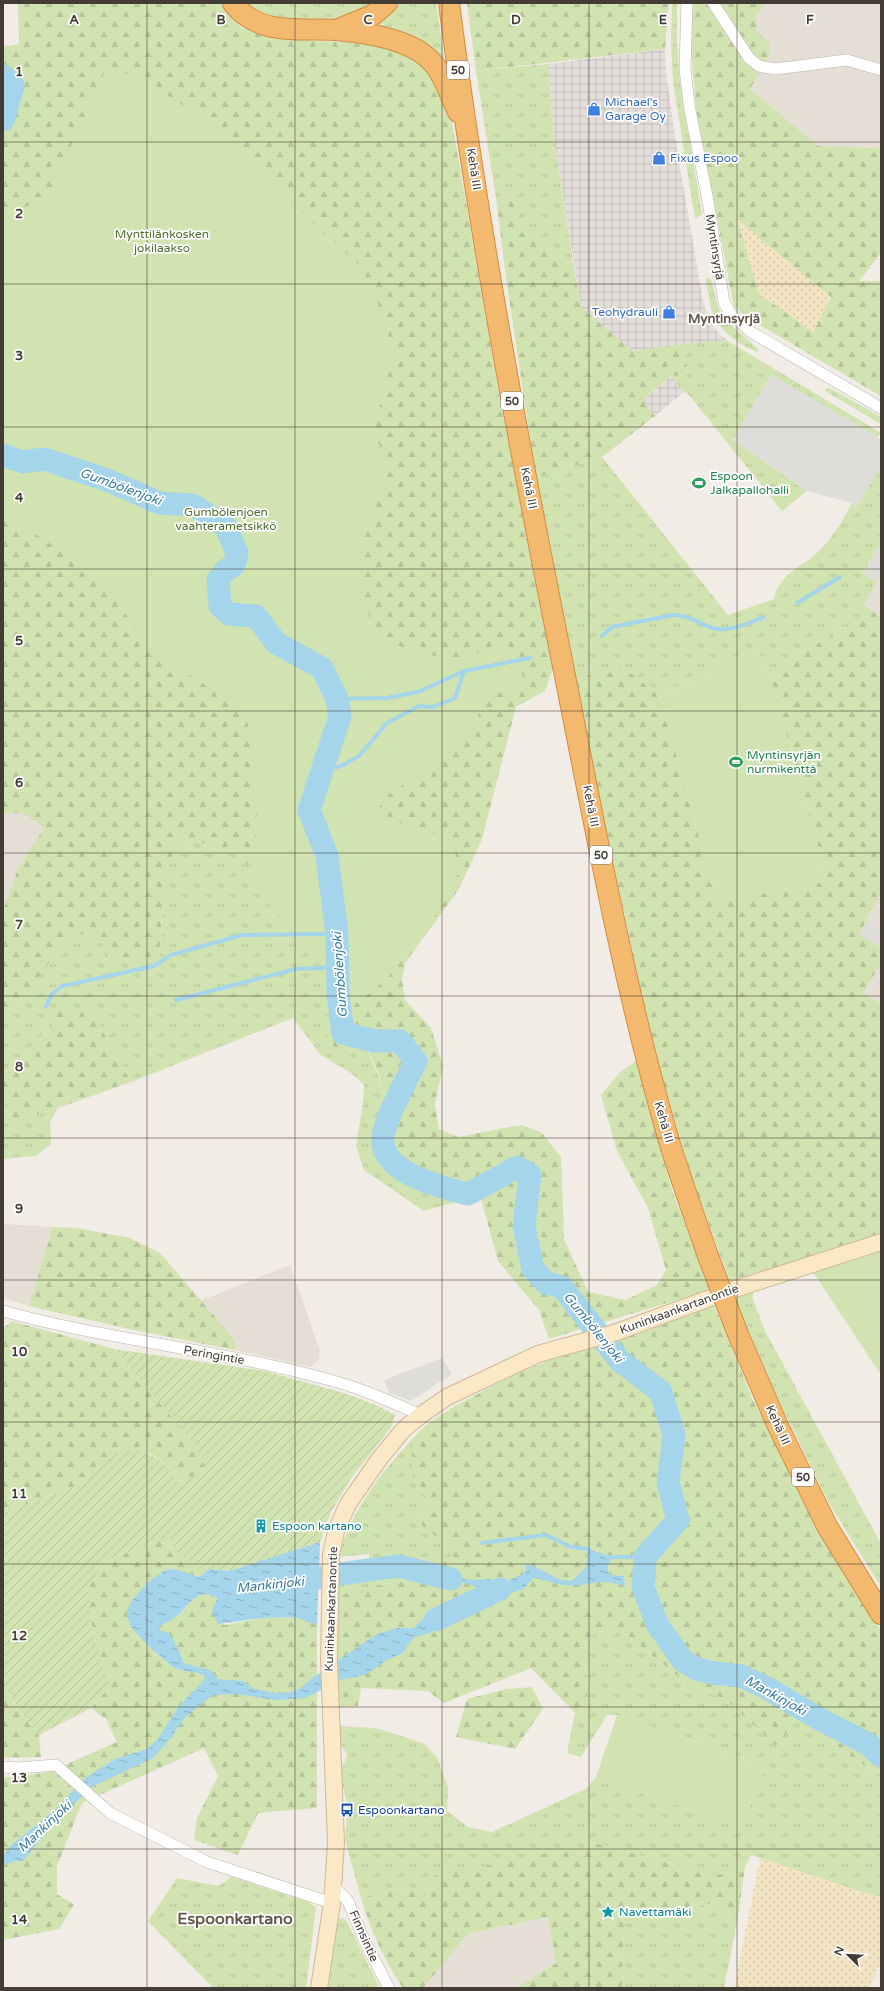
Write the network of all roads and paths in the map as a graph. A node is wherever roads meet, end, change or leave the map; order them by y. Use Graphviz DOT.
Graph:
graph roads {
  1 [pos="233,3"];
  2 [pos="388,3"];
  3 [pos="449,3"];
  4 [pos="687,3"];
  5 [pos="713,3"];
  6 [pos="336,30"];
  7 [pos="881,70"];
  8 [pos="469,136"];
  9 [pos="881,408"];
  10 [pos="881,1242"];
  11 [pos="3,1311"];
  12 [pos="421,1415"];
  13 [pos="881,1614"];
  14 [pos="3,1767"];
  15 [pos="333,1895"];
  16 [pos="319,1988"];
  17 [pos="389,1988"];
  1 -- 6 [label="highway"];
  2 -- 6 [label="highway"];
  3 -- 8 [label="highway, Kehä III / 50"];
  4 -- 9 [label="street, Myntinsyrjä"];
  5 -- 7 [label="street"];
  6 -- 8 [label="highway"];
  8 -- 13 [label="highway, Kehä III / 50, bridge"];
  10 -- 12 [label="street, Kuninkaankartanontie"];
  11 -- 12 [label="street, Peringintie"];
  12 -- 15 [label="street, Kuninkaankartanontie"];
  14 -- 15 [label="street"];
  15 -- 16 [label="street, Kuninkaankartanontie"];
  15 -- 17 [label="street, Finnsintie"];
}
